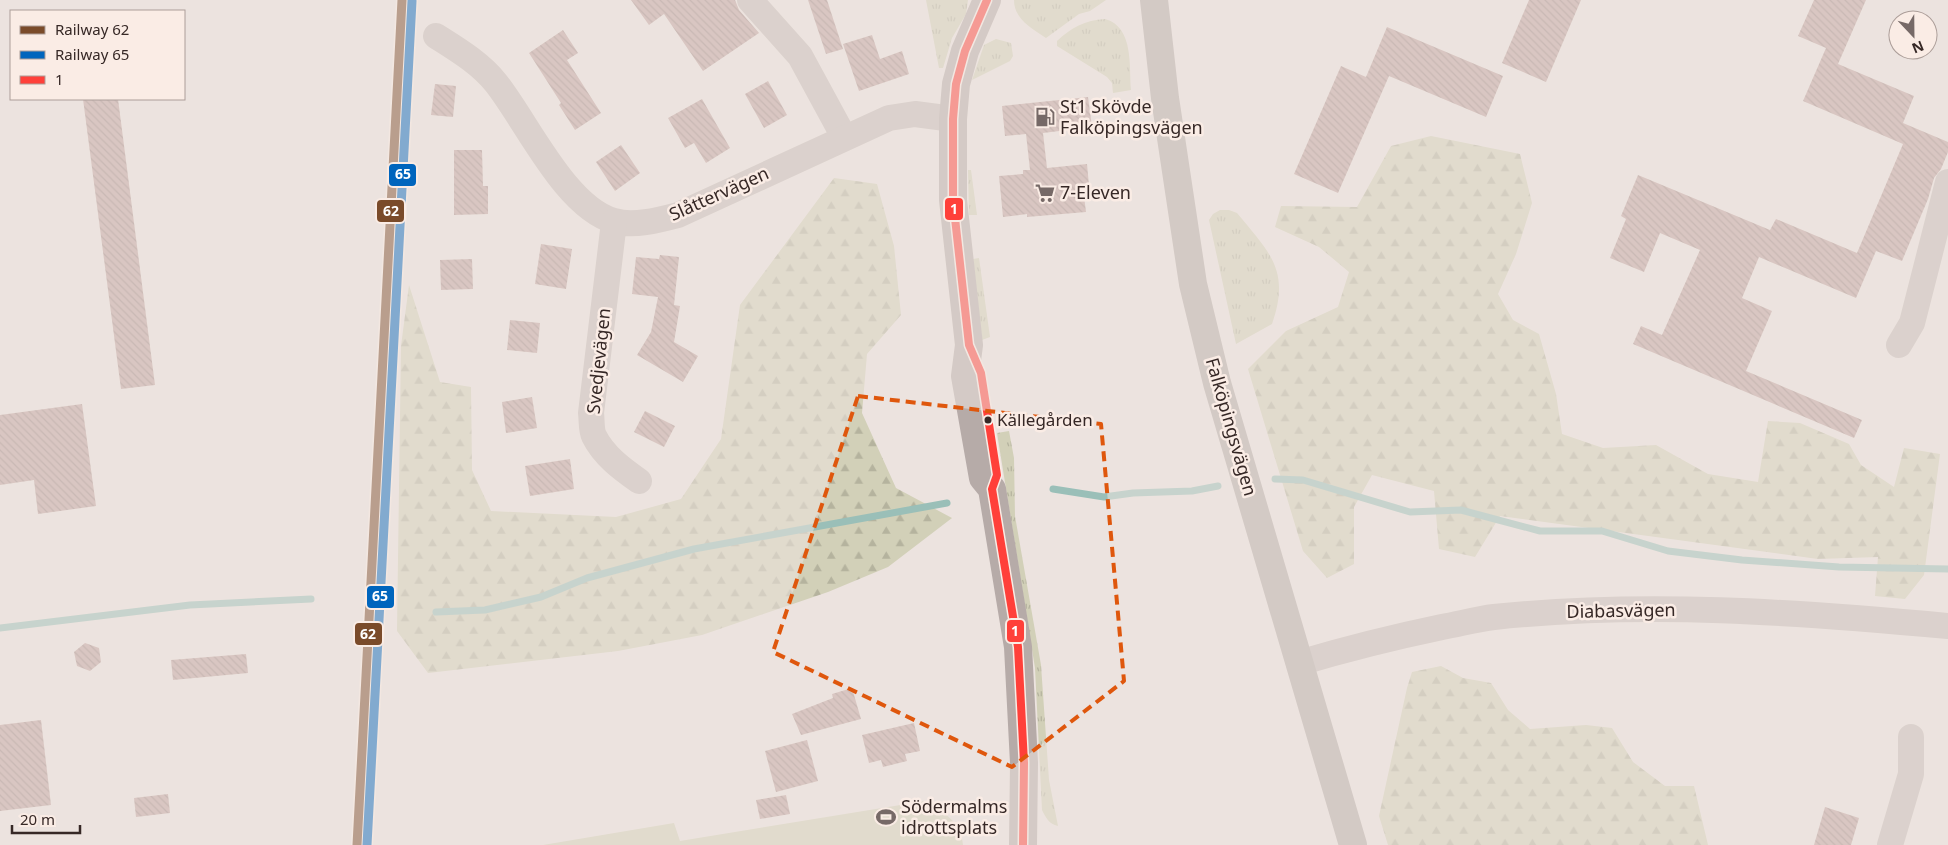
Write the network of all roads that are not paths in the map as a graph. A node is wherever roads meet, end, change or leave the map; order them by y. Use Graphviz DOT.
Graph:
graph roads {
  1 [pos="750,0"];
  2 [pos="1154,0"];
  3 [pos="985,1"];
  4 [pos="436,36"];
  5 [pos="953,120"];
  6 [pos="844,137"];
  7 [pos="1948,182"];
  8 [pos="614,222"];
  9 [pos="1899,345"];
  10 [pos="639,480"];
  11 [pos="1948,626"];
  12 [pos="1299,663"];
  13 [pos="1911,737"];
  14 [pos="1022,845"];
  15 [pos="1029,845"];
  16 [pos="1353,845"];
  17 [pos="1890,845"];
  1 -- 6 [label="street"];
  2 -- 12 [label="main road, Falköpingsvägen"];
  3 -- 5 [label="street"];
  4 -- 8 [label="street"];
  5 -- 6 [label="street, Slåttervägen"];
  5 -- 14 [label="street"];
  6 -- 8 [label="street, Slåttervägen"];
  7 -- 9 [label="street"];
  8 -- 10 [label="street, Svedjevägen"];
  11 -- 12 [label="street, Diabasvägen"];
  12 -- 16 [label="main road, Falköpingsvägen"];
  13 -- 17 [label="street"];
  14 -- 15 [label="street"];
}
